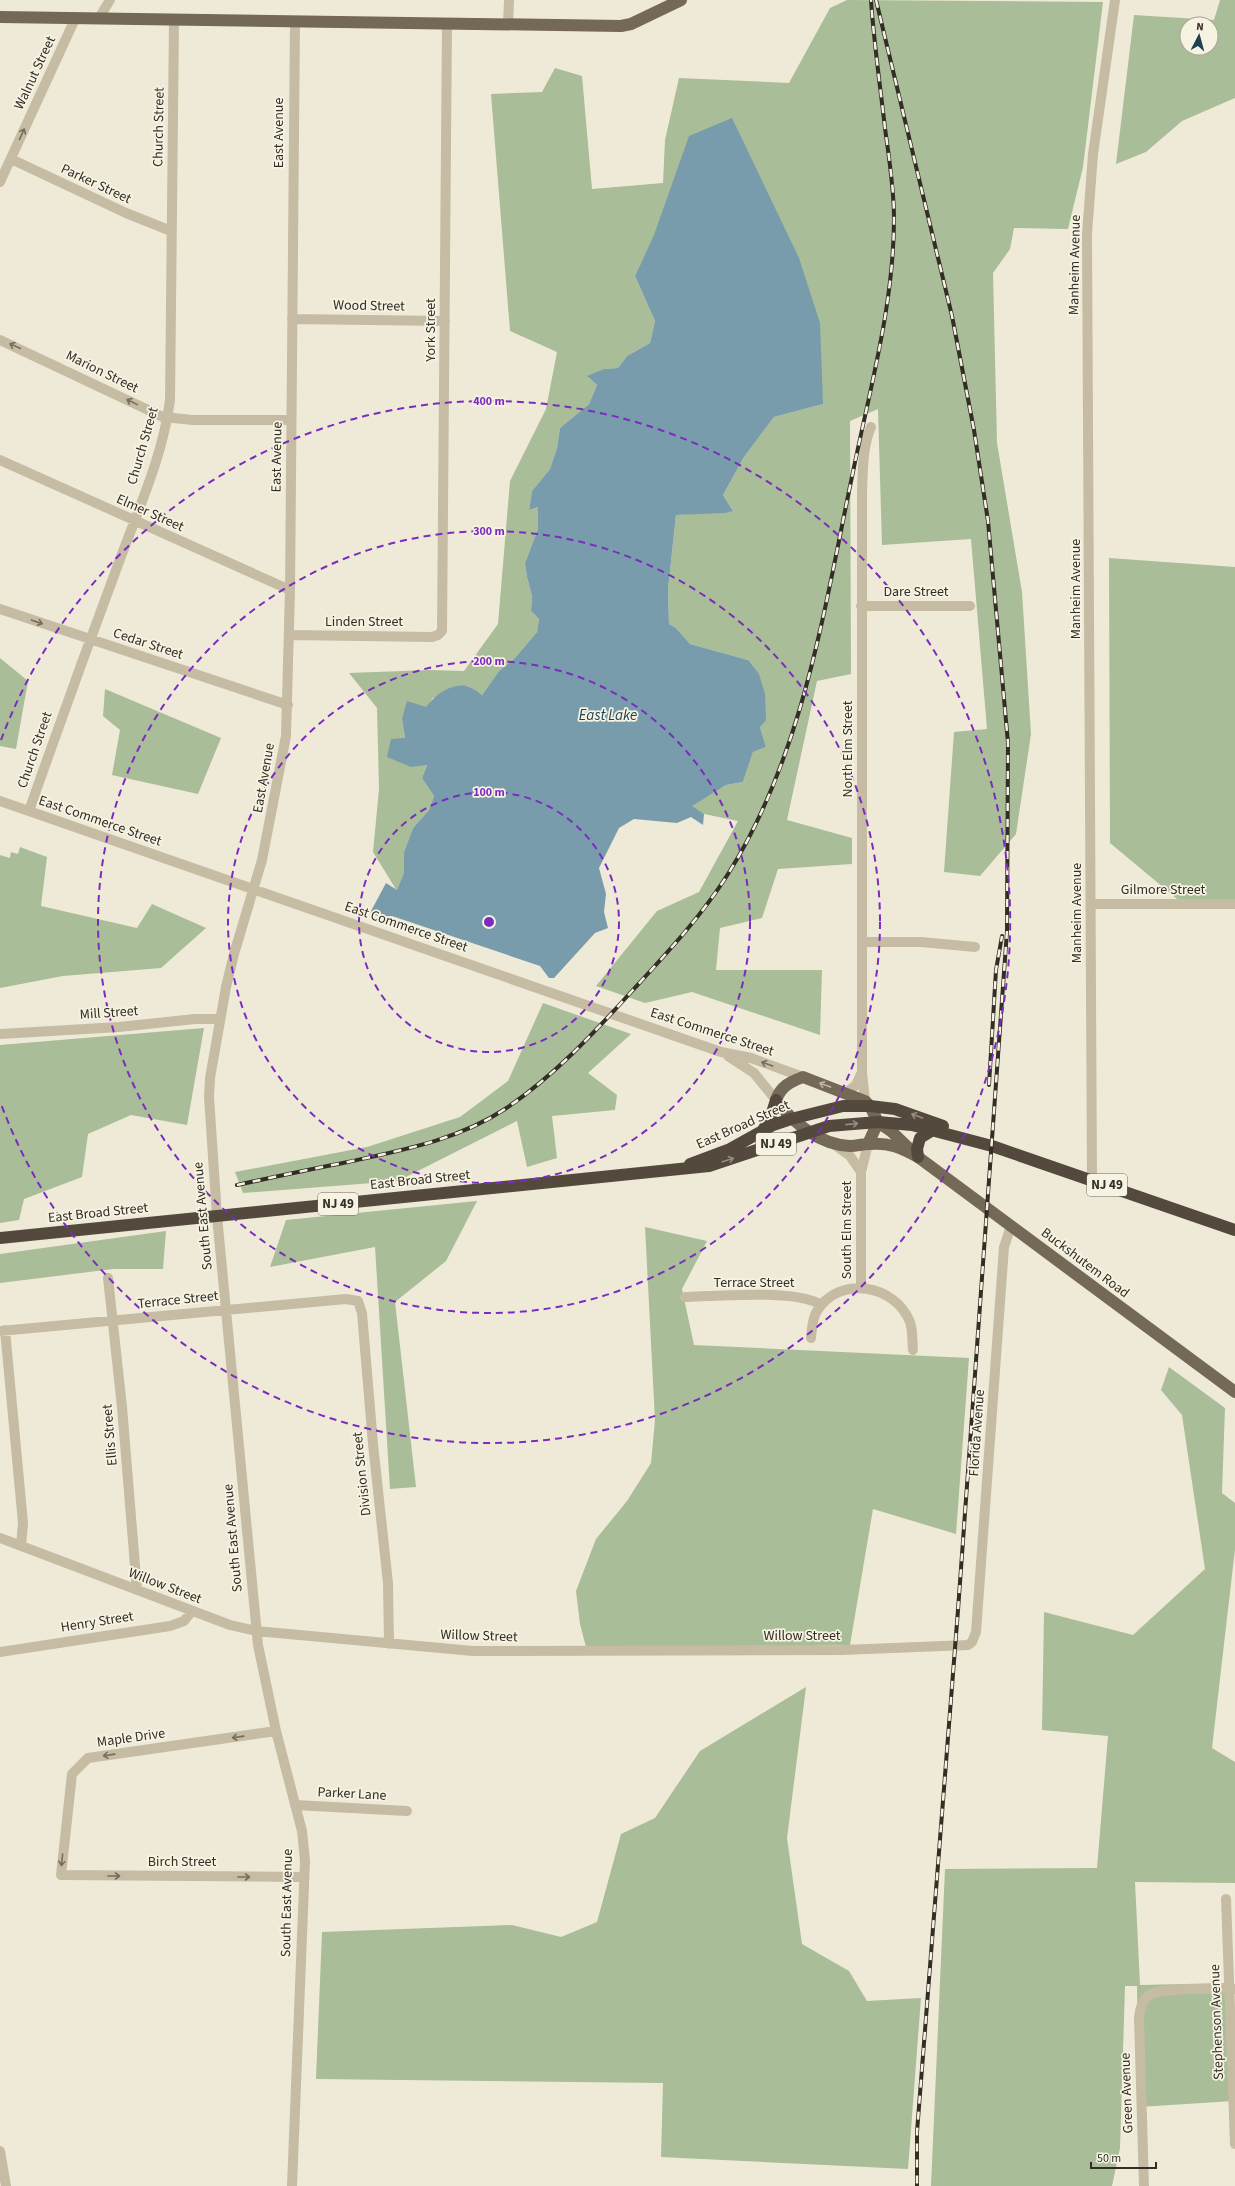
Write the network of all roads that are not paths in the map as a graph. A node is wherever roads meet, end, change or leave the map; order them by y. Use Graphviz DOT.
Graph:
graph roads {
  1 [pos="110,0"];
  2 [pos="509,0"];
  3 [pos="681,0"];
  4 [pos="1115,0"];
  5 [pos="0,18"];
  6 [pos="99,18"];
  7 [pos="75,19"];
  8 [pos="174,20"];
  9 [pos="295,21"];
  10 [pos="447,23"];
  11 [pos="508,24"];
  12 [pos="11,159"];
  13 [pos="0,182"];
  14 [pos="171,231"];
  15 [pos="292,319"];
  16 [pos="445,321"];
  17 [pos="0,340"];
  18 [pos="168,418"];
  19 [pos="291,420"];
  20 [pos="871,427"];
  21 [pos="0,460"];
  22 [pos="134,521"];
  23 [pos="290,590"];
  24 [pos="861,606"];
  25 [pos="970,606"];
  26 [pos="0,609"];
  27 [pos="438,635"];
  28 [pos="289,636"];
  29 [pos="90,640"];
  30 [pos="288,706"];
  31 [pos="0,801"];
  32 [pos="29,811"];
  33 [pos="254,889"];
  34 [pos="1091,904"];
  35 [pos="1235,904"];
  36 [pos="862,942"];
  37 [pos="975,947"];
  38 [pos="220,1019"];
  39 [pos="0,1034"];
  40 [pos="721,1052"];
  41 [pos="862,1072"];
  42 [pos="804,1077"];
  43 [pos="846,1093"];
  44 [pos="776,1100"];
  45 [pos="867,1103"];
  46 [pos="790,1118"];
  47 [pos="878,1122"];
  48 [pos="933,1130"];
  49 [pos="810,1132"];
  50 [pos="755,1135"];
  51 [pos="824,1139"];
  52 [pos="979,1142"];
  53 [pos="868,1144"];
  54 [pos="755,1151"];
  55 [pos="918,1156"];
  56 [pos="676,1170"];
  57 [pos="861,1172"];
  58 [pos="1092,1180"];
  59 [pos="217,1216"];
  60 [pos="1011,1226"];
  61 [pos="1235,1230"];
  62 [pos="0,1238"];
  63 [pos="108,1278"];
  64 [pos="861,1288"];
  65 [pos="685,1297"];
  66 [pos="358,1301"];
  67 [pos="821,1305"];
  68 [pos="226,1310"];
  69 [pos="112,1321"];
  70 [pos="3,1330"];
  71 [pos="811,1338"];
  72 [pos="913,1350"];
  73 [pos="1235,1392"];
  74 [pos="0,1538"];
  75 [pos="21,1546"];
  76 [pos="137,1590"];
  77 [pos="192,1611"];
  78 [pos="256,1631"];
  79 [pos="972,1642"];
  80 [pos="389,1644"];
  81 [pos="0,1652"];
  82 [pos="276,1731"];
  83 [pos="295,1805"];
  84 [pos="407,1811"];
  85 [pos="61,1875"];
  86 [pos="303,1877"];
  87 [pos="1226,1899"];
  88 [pos="1232,1989"];
  89 [pos="1235,2144"];
  90 [pos="0,2150"];
  91 [pos="6,2186"];
  92 [pos="292,2186"];
  93 [pos="1144,2186"];
  1 -- 6 [label="street"];
  2 -- 11 [label="street"];
  3 -- 11 [label="main road"];
  4 -- 34 [label="street, Manheim Avenue"];
  5 -- 7 [label="main road"];
  6 -- 7 [label="main road"];
  6 -- 8 [label="main road"];
  12 -- 7 [label="street, Walnut Street, one-way"];
  8 -- 9 [label="main road"];
  8 -- 14 [label="street, Church Street"];
  9 -- 10 [label="main road"];
  9 -- 15 [label="street, East Avenue"];
  10 -- 11 [label="main road"];
  10 -- 16 [label="street, York Street"];
  12 -- 13 [label="street, Walnut Street"];
  12 -- 14 [label="street, Parker Street"];
  14 -- 18 [label="street, Church Street"];
  15 -- 16 [label="street, Wood Street"];
  15 -- 19 [label="street, East Avenue"];
  16 -- 27 [label="street, York Street"];
  18 -- 17 [label="street, Marion Street, one-way"];
  18 -- 19 [label="street, Marion Street"];
  18 -- 22 [label="street, Church Street"];
  19 -- 23 [label="street, East Avenue"];
  20 -- 24 [label="street, North Elm Street"];
  21 -- 22 [label="street, Elmer Street"];
  22 -- 23 [label="street, Elmer Street"];
  22 -- 29 [label="street, Church Street"];
  23 -- 28 [label="street, East Avenue"];
  24 -- 25 [label="street, Dare Street"];
  24 -- 36 [label="street, North Elm Street"];
  26 -- 29 [label="street, Cedar Street, one-way"];
  27 -- 28 [label="street, Linden Street"];
  28 -- 30 [label="street, East Avenue"];
  29 -- 30 [label="street, Cedar Street"];
  29 -- 32 [label="street, Church Street"];
  30 -- 33 [label="street, East Avenue"];
  31 -- 32 [label="street, East Commerce Street"];
  32 -- 33 [label="street, East Commerce Street"];
  33 -- 38 [label="street, South East Avenue"];
  33 -- 40 [label="street, East Commerce Street"];
  34 -- 35 [label="street, Gilmore Street"];
  34 -- 58 [label="street, Manheim Avenue"];
  36 -- 37 [label="street"];
  36 -- 41 [label="street, North Elm Street"];
  38 -- 39 [label="street, Mill Street"];
  38 -- 59 [label="street, South East Avenue"];
  42 -- 40 [label="street, East Commerce Street, one-way"];
  40 -- 44 [label="street"];
  41 -- 43 [label="street"];
  41 -- 45 [label="street, North Elm Street"];
  43 -- 42 [label="main road, one-way"];
  42 -- 44 [label="main road"];
  43 -- 45 [label="main road"];
  44 -- 46 [label="main road"];
  44 -- 50 [label="highway"];
  45 -- 46 [label="highway, East Broad Street / NJ 49"];
  45 -- 47 [label="main road"];
  52 -- 45 [label="highway, NJ 49, one-way"];
  46 -- 49 [label="main road"];
  46 -- 50 [label="highway, East Broad Street / NJ 49"];
  47 -- 48 [label="highway, NJ 49"];
  49 -- 47 [label="highway, East Broad Street / NJ 49, one-way"];
  47 -- 53 [label="main road"];
  47 -- 55 [label="main road"];
  48 -- 52 [label="highway, NJ 49"];
  48 -- 55 [label="highway"];
  49 -- 51 [label="main road"];
  49 -- 54 [label="highway, East Broad Street / NJ 49"];
  50 -- 54 [label="highway"];
  50 -- 56 [label="highway, East Broad Street / NJ 49"];
  51 -- 53 [label="main road"];
  51 -- 57 [label="street"];
  52 -- 58 [label="highway, NJ 49"];
  53 -- 55 [label="main road"];
  53 -- 57 [label="street, South Elm Street"];
  56 -- 54 [label="highway, East Broad Street / NJ 49, one-way"];
  55 -- 60 [label="main road, Buckshutem Road"];
  56 -- 59 [label="highway, East Broad Street / NJ 49"];
  57 -- 64 [label="street, South Elm Street"];
  58 -- 61 [label="highway, NJ 49"];
  59 -- 62 [label="highway, East Broad Street / NJ 49"];
  59 -- 68 [label="street, South East Avenue"];
  60 -- 73 [label="main road, Buckshutem Road"];
  60 -- 79 [label="street, Florida Avenue"];
  63 -- 69 [label="street, Ellis Street"];
  64 -- 67 [label="street, South Elm Street"];
  64 -- 72 [label="street, South Elm Street"];
  65 -- 67 [label="street, Terrace Street"];
  66 -- 68 [label="street, Terrace Street"];
  66 -- 80 [label="street, Division Street"];
  67 -- 71 [label="street"];
  68 -- 69 [label="street, Terrace Street"];
  68 -- 78 [label="street, South East Avenue"];
  69 -- 70 [label="street, Terrace Street"];
  69 -- 76 [label="street, Ellis Street"];
  70 -- 75 [label="street"];
  74 -- 75 [label="street, Willow Street"];
  75 -- 76 [label="street, Willow Street"];
  76 -- 77 [label="street, Willow Street"];
  77 -- 78 [label="street, Willow Street"];
  77 -- 81 [label="street, Henry Street"];
  78 -- 80 [label="street, Willow Street"];
  78 -- 82 [label="street, South East Avenue"];
  79 -- 80 [label="street, Willow Street"];
  82 -- 83 [label="street, South East Avenue"];
  82 -- 85 [label="street, Maple Drive, one-way"];
  83 -- 84 [label="street, Parker Lane"];
  83 -- 86 [label="street, South East Avenue"];
  85 -- 86 [label="street, Birch Street, one-way"];
  86 -- 92 [label="street, South East Avenue"];
  87 -- 88 [label="street, Stephenson Avenue"];
  88 -- 89 [label="street, Stephenson Avenue"];
  88 -- 93 [label="street, Green Avenue"];
  90 -- 91 [label="street"];
}
